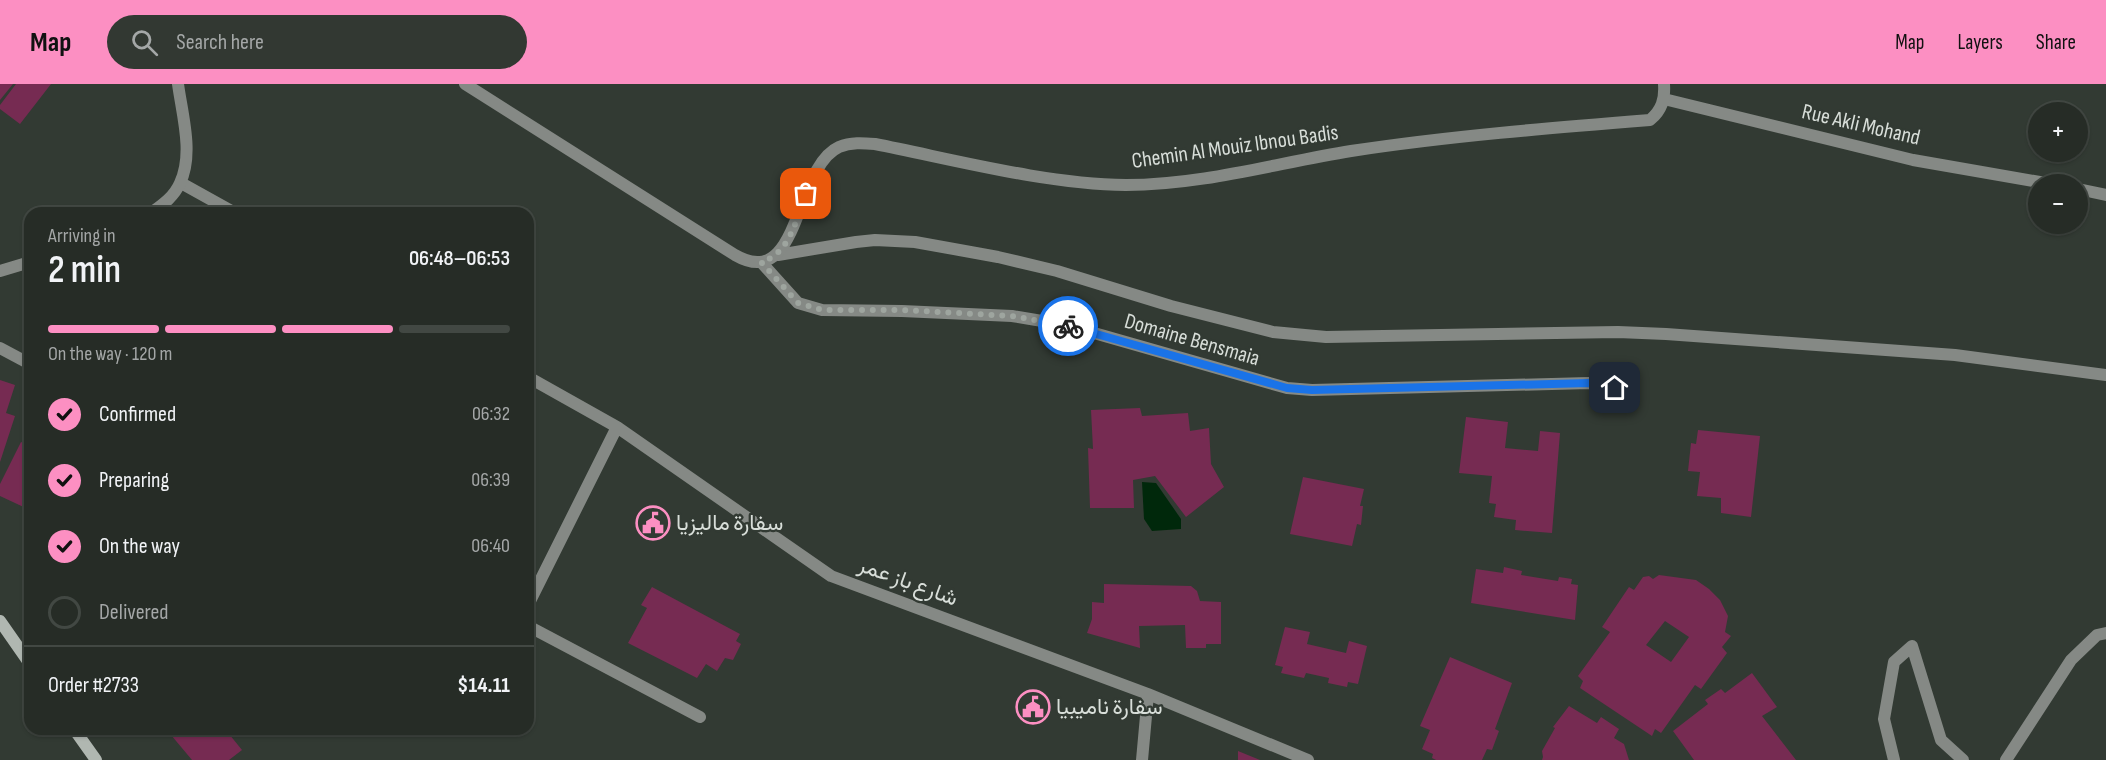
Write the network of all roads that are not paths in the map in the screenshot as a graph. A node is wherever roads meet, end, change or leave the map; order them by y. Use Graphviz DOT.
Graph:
graph roads {
  1 [pos="178,84"];
  2 [pos="465,84"];
  3 [pos="1664,84"];
  4 [pos="1664,99"];
  5 [pos="2028,180"];
  6 [pos="181,183"];
  7 [pos="2088,191"];
  8 [pos="2106,195"];
  9 [pos="160,207"];
  10 [pos="224,207"];
  11 [pos="778,255"];
  12 [pos="761,262"];
  13 [pos="24,264"];
  14 [pos="0,272"];
  15 [pos="0,348"];
  16 [pos="24,361"];
  17 [pos="2106,375"];
  18 [pos="534,380"];
  19 [pos="1632,394"];
  20 [pos="617,427"];
  21 [pos="534,593"];
  22 [pos="0,621"];
  23 [pos="534,629"];
  24 [pos="2106,633"];
  25 [pos="24,655"];
  26 [pos="1148,694"];
  27 [pos="700,717"];
  28 [pos="78,735"];
  29 [pos="96,760"];
  30 [pos="1142,760"];
  31 [pos="1308,760"];
  32 [pos="1894,760"];
  33 [pos="1963,760"];
  34 [pos="2006,760"];
  1 -- 6 [label="street"];
  2 -- 12 [label="street"];
  3 -- 4 [label="street"];
  4 -- 5 [label="street, Rue Akli Mohand"];
  4 -- 11 [label="street, Chemin Al Mouiz Ibnou Badis"];
  6 -- 9 [label="street"];
  6 -- 10 [label="street"];
  7 -- 8 [label="street"];
  11 -- 12 [label="street"];
  11 -- 17 [label="street"];
  12 -- 19 [label="street, Domaine Bensmaia"];
  13 -- 14 [label="street"];
  15 -- 16 [label="street"];
  18 -- 20 [label="street, شارع باز عمر"];
  20 -- 21 [label="street"];
  20 -- 26 [label="street, شارع باز عمر"];
  22 -- 25 [label="main road"];
  23 -- 27 [label="street"];
  24 -- 34 [label="street"];
  26 -- 30 [label="street"];
  26 -- 31 [label="street, شارع باز عمر"];
  28 -- 29 [label="main road"];
  32 -- 33 [label="street"];
}
